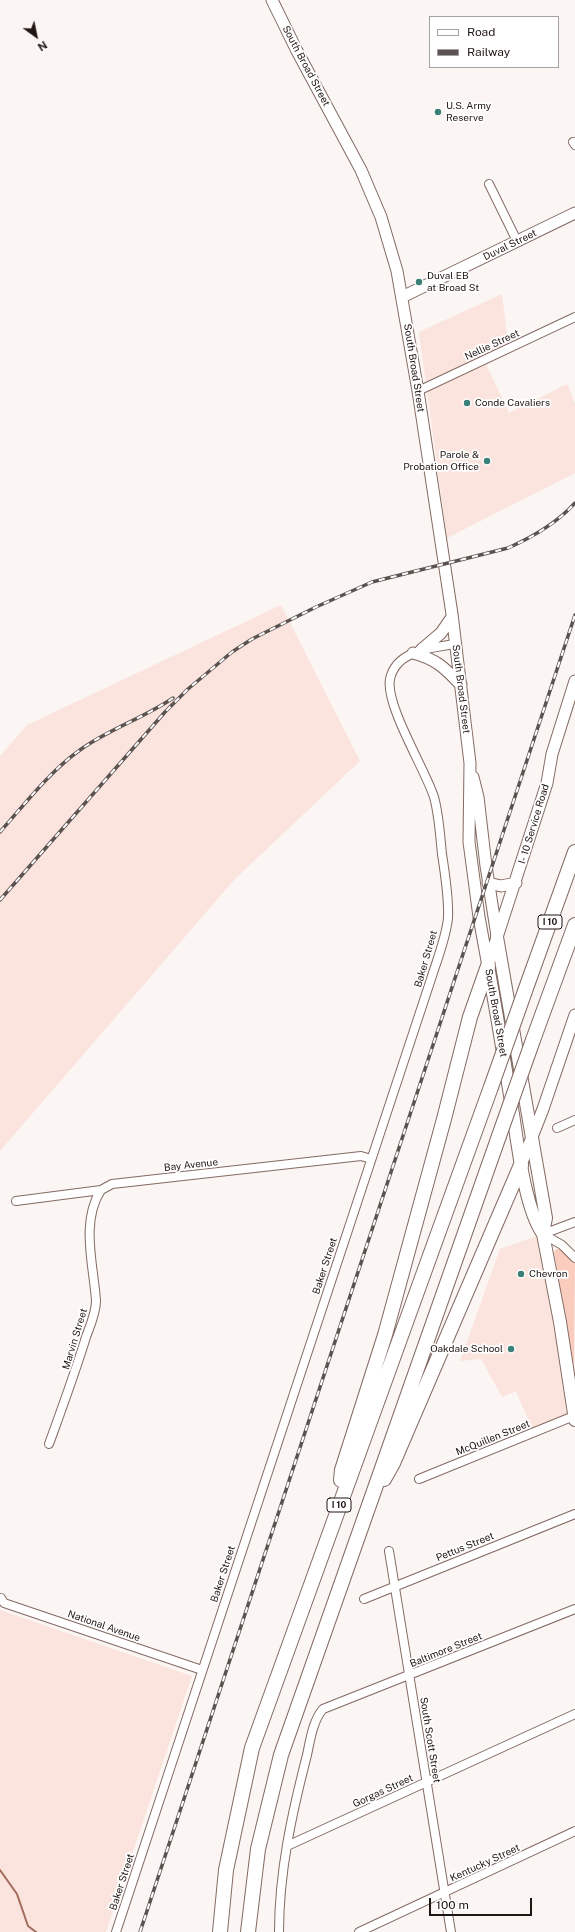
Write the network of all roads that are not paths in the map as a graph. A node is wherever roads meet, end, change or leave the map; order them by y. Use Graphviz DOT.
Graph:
graph roads {
  1 [pos="272,0"];
  2 [pos="489,184"];
  3 [pos="575,214"];
  4 [pos="517,241"];
  5 [pos="402,297"];
  6 [pos="575,317"];
  7 [pos="418,391"];
  8 [pos="452,617"];
  9 [pos="455,644"];
  10 [pos="417,652"];
  11 [pos="575,681"];
  12 [pos="461,685"];
  13 [pos="470,763"];
  14 [pos="575,852"];
  15 [pos="516,882"];
  16 [pos="488,883"];
  17 [pos="575,925"];
  18 [pos="498,937"];
  19 [pos="488,966"];
  20 [pos="575,1015"];
  21 [pos="575,1120"];
  22 [pos="557,1128"];
  23 [pos="532,1138"];
  24 [pos="370,1159"];
  25 [pos="521,1165"];
  26 [pos="101,1190"];
  27 [pos="16,1201"];
  28 [pos="575,1222"];
  29 [pos="543,1234"];
  30 [pos="575,1258"];
  31 [pos="571,1369"];
  32 [pos="574,1416"];
  33 [pos="575,1420"];
  34 [pos="49,1444"];
  35 [pos="419,1479"];
  36 [pos="339,1506"];
  37 [pos="575,1514"];
  38 [pos="364,1516"];
  39 [pos="389,1551"];
  40 [pos="395,1586"];
  41 [pos="1,1598"];
  42 [pos="364,1599"];
  43 [pos="575,1609"];
  44 [pos="202,1670"];
  45 [pos="410,1675"];
  46 [pos="575,1714"];
  47 [pos="427,1781"];
  48 [pos="575,1831"];
  49 [pos="287,1846"];
  50 [pos="444,1893"];
  51 [pos="116,1932"];
  52 [pos="220,1932"];
  53 [pos="248,1932"];
  54 [pos="279,1932"];
  55 [pos="359,1932"];
  56 [pos="451,1932"];
  1 -- 5 [label="street, South Broad Street"];
  2 -- 4 [label="street"];
  3 -- 4 [label="street, Duval Street"];
  4 -- 5 [label="street, Duval Street"];
  5 -- 7 [label="street, South Broad Street"];
  6 -- 7 [label="street, Nellie Street"];
  7 -- 8 [label="street, South Broad Street"];
  8 -- 9 [label="street, South Broad Street"];
  8 -- 10 [label="street"];
  9 -- 10 [label="street, Baker Street"];
  9 -- 12 [label="street, South Broad Street"];
  10 -- 12 [label="street"];
  10 -- 24 [label="street, Baker Street"];
  11 -- 15 [label="street, I- 10 Service Road"];
  12 -- 13 [label="street, South Broad Street"];
  13 -- 16 [label="street, South Broad Street"];
  13 -- 19 [label="street, South Broad Street"];
  14 -- 36 [label="highway, I 10, bridge"];
  15 -- 16 [label="street"];
  15 -- 18 [label="street, I- 10 Service Road"];
  16 -- 18 [label="street, South Broad Street"];
  17 -- 38 [label="highway, I 10, bridge"];
  18 -- 19 [label="street, I- 10 Service Road"];
  18 -- 23 [label="main road, South Broad Street"];
  19 -- 25 [label="main road, South Broad Street"];
  19 -- 36 [label="highway"];
  20 -- 23 [label="street"];
  21 -- 22 [label="street"];
  23 -- 25 [label="street"];
  23 -- 29 [label="main road, South Broad Street"];
  24 -- 26 [label="street, Bay Avenue"];
  24 -- 44 [label="street, Baker Street"];
  25 -- 29 [label="main road, South Broad Street"];
  25 -- 38 [label="highway"];
  26 -- 27 [label="street, Bay Avenue"];
  26 -- 34 [label="street, Marvin Street"];
  28 -- 29 [label="street"];
  29 -- 30 [label="street"];
  29 -- 31 [label="main road, South Broad Street"];
  31 -- 32 [label="main road, South Broad Street"];
  32 -- 33 [label="main road, South Broad Street"];
  32 -- 35 [label="street, McQuillen Street"];
  36 -- 52 [label="highway, I 10"];
  37 -- 40 [label="street, Pettus Street"];
  38 -- 53 [label="highway, I 10"];
  39 -- 40 [label="street, South Scott Street"];
  40 -- 42 [label="street, Pettus Street"];
  40 -- 45 [label="street, South Scott Street"];
  41 -- 44 [label="street, National Avenue"];
  43 -- 45 [label="street, Baltimore Street"];
  44 -- 51 [label="street, Baker Street"];
  45 -- 47 [label="street, South Scott Street"];
  45 -- 49 [label="street, Baltimore Street"];
  46 -- 47 [label="street, Gorgas Street"];
  47 -- 49 [label="street, Gorgas Street"];
  47 -- 50 [label="street, South Scott Street"];
  48 -- 50 [label="street, Kentucky Street"];
  49 -- 54 [label="street"];
  50 -- 55 [label="street, Kentucky Street"];
  50 -- 56 [label="street, South Scott Street"];
}
